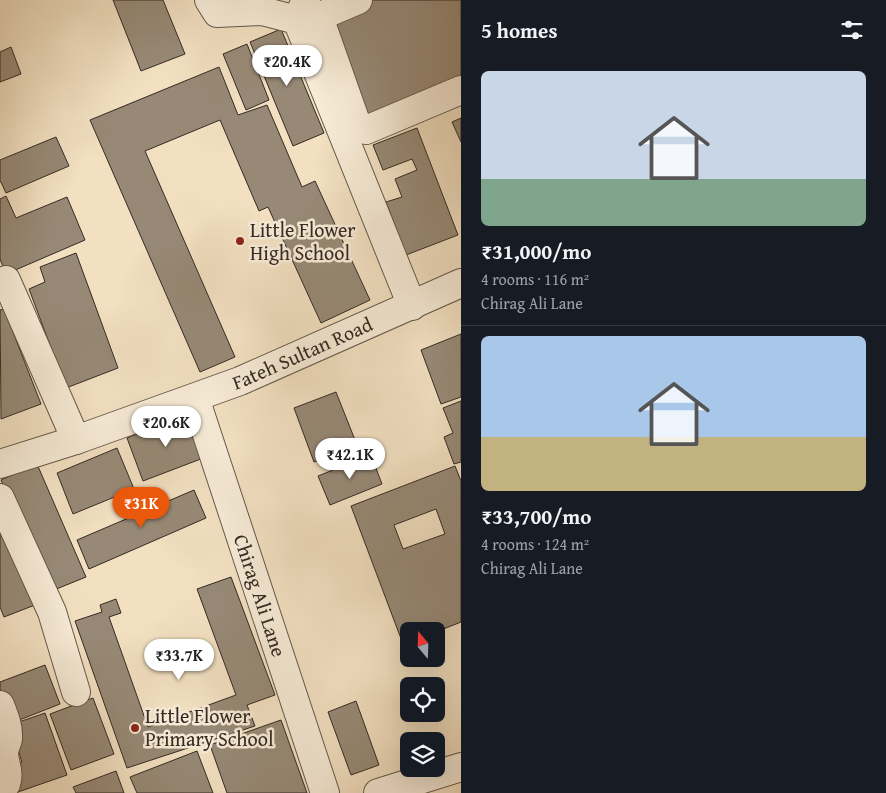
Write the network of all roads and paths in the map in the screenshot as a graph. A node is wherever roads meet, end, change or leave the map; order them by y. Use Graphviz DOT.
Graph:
graph roads {
  1 [pos="208,0"];
  2 [pos="358,0"];
  3 [pos="302,10"];
  4 [pos="461,90"];
  5 [pos="6,280"];
  6 [pos="461,283"];
  7 [pos="412,306"];
  8 [pos="195,398"];
  9 [pos="76,440"];
  10 [pos="0,464"];
  11 [pos="0,498"];
  12 [pos="76,692"];
  13 [pos="0,705"];
  14 [pos="461,767"];
  15 [pos="0,787"];
  16 [pos="325,793"];
  17 [pos="378,793"];
  1 -- 3 [label="street"];
  2 -- 4 [label="street"];
  3 -- 7 [label="street"];
  5 -- 9 [label="street"];
  6 -- 7 [label="street, Fateh Sultan Road"];
  7 -- 8 [label="street, Fateh Sultan Road"];
  8 -- 9 [label="street, Fateh Sultan Road"];
  8 -- 16 [label="street, Chirag Ali Lane"];
  9 -- 10 [label="street, Fateh Sultan Road"];
  11 -- 12 [label="street"];
  13 -- 15 [label="street"];
  14 -- 17 [label="street"];
}
